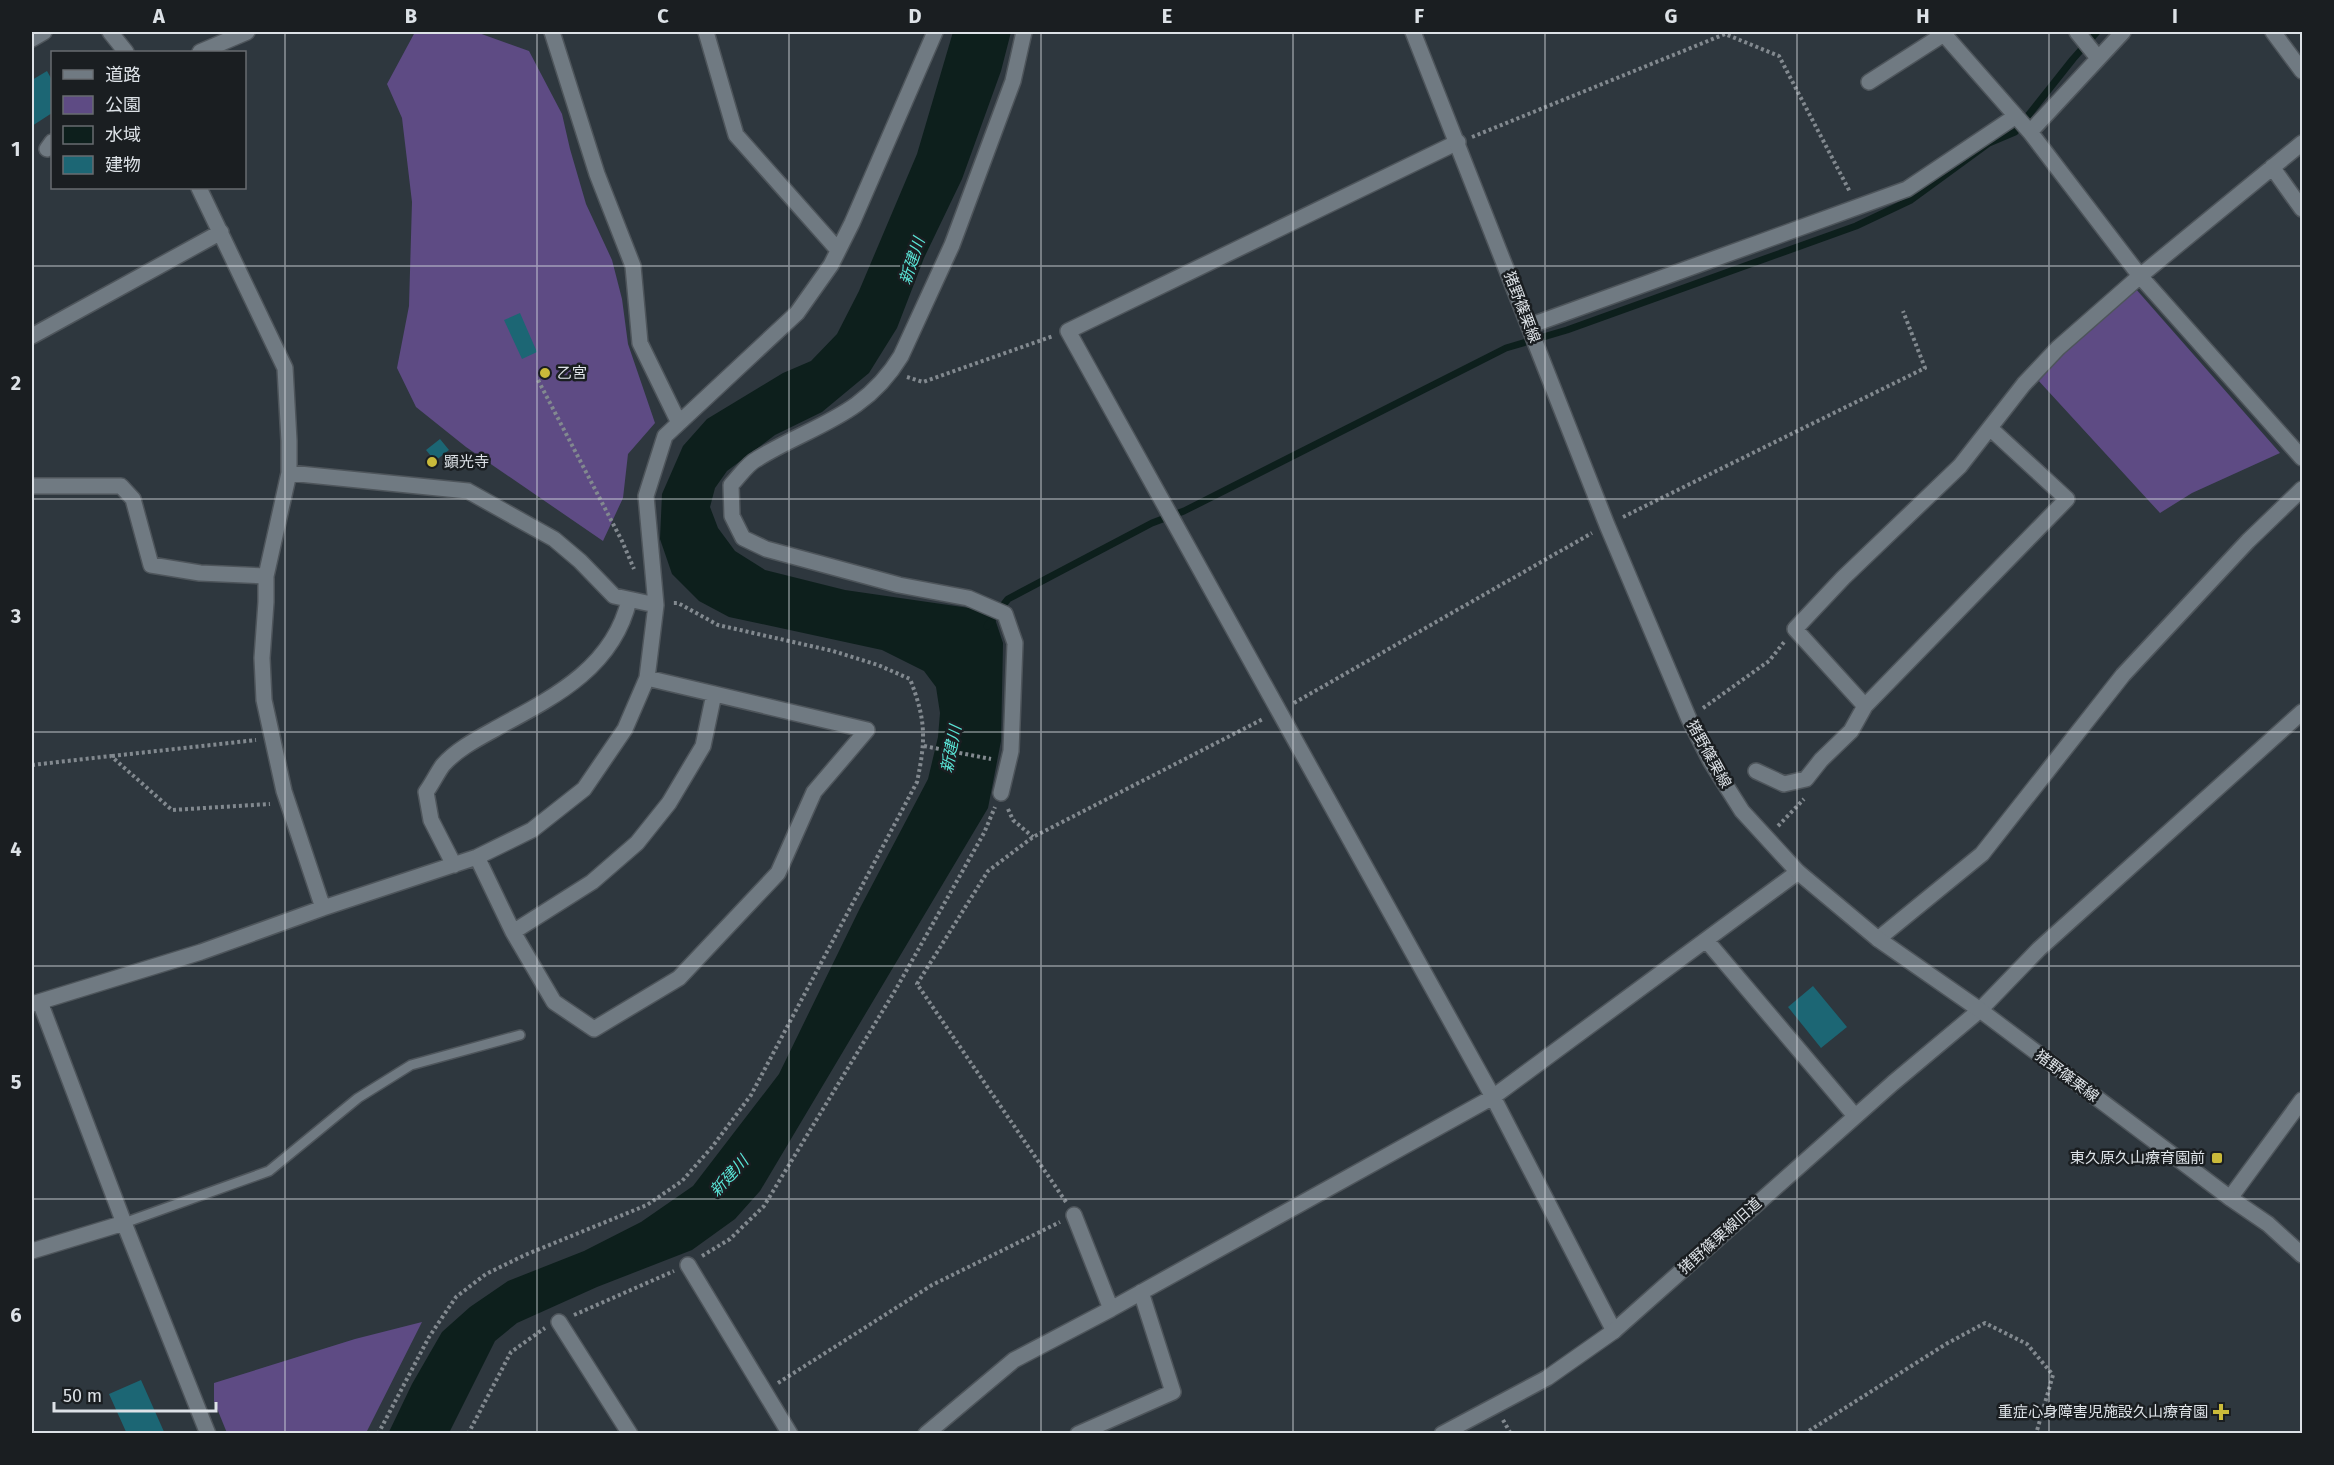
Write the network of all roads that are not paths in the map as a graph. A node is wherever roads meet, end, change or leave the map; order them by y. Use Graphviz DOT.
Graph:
graph roads {
  1 [pos="44,32"];
  2 [pos="110,32"];
  3 [pos="247,32"];
  4 [pos="552,32"];
  5 [pos="706,32"];
  6 [pos="935,32"];
  7 [pos="1024,32"];
  8 [pos="1413,32"];
  9 [pos="2077,32"];
  10 [pos="2123,32"];
  11 [pos="2273,32"];
  12 [pos="1943,33"];
  13 [pos="32,39"];
  14 [pos="125,51"];
  15 [pos="202,51"];
  16 [pos="2098,58"];
  17 [pos="2302,71"];
  18 [pos="1869,82"];
  19 [pos="2016,116"];
  20 [pos="2030,132"];
  21 [pos="1458,142"];
  22 [pos="2302,142"];
  23 [pos="2272,167"];
  24 [pos="200,189"];
  25 [pos="2302,209"];
  26 [pos="221,232"];
  27 [pos="838,250"];
  28 [pos="2140,276"];
  29 [pos="1529,326"];
  30 [pos="32,336"];
  31 [pos="680,423"];
  32 [pos="1991,429"];
  33 [pos="2302,458"];
  34 [pos="289,473"];
  35 [pos="32,486"];
  36 [pos="2302,489"];
  37 [pos="266,576"];
  38 [pos="629,600"];
  39 [pos="656,606"];
  40 [pos="647,678"];
  41 [pos="714,694"];
  42 [pos="1865,706"];
  43 [pos="2302,712"];
  44 [pos="1756,771"];
  45 [pos="1002,793"];
  46 [pos="477,858"];
  47 [pos="454,865"];
  48 [pos="1798,872"];
  49 [pos="323,908"];
  50 [pos="513,932"];
  51 [pos="1878,939"];
  52 [pos="1706,940"];
  53 [pos="36,1003"];
  54 [pos="1980,1010"];
  55 [pos="520,1035"];
  56 [pos="1493,1097"];
  57 [pos="2301,1106"];
  58 [pos="1855,1116"];
  59 [pos="2230,1198"];
  60 [pos="1074,1215"];
  61 [pos="124,1223"];
  62 [pos="32,1251"];
  63 [pos="2302,1255"];
  64 [pos="688,1265"];
  65 [pos="1141,1292"];
  66 [pos="1111,1309"];
  67 [pos="559,1322"];
  68 [pos="1614,1331"];
  69 [pos="208,1434"];
  70 [pos="630,1434"];
  71 [pos="790,1434"];
  72 [pos="926,1434"];
  73 [pos="1078,1434"];
  74 [pos="1442,1434"];
  1 -- 13 [label="street"];
  2 -- 14 [label="street"];
  3 -- 15 [label="street"];
  4 -- 31 [label="street"];
  5 -- 27 [label="street"];
  6 -- 27 [label="street"];
  7 -- 45 [label="street"];
  8 -- 21 [label="street, 猪野篠栗線"];
  9 -- 16 [label="street"];
  10 -- 16 [label="street"];
  11 -- 17 [label="street"];
  12 -- 18 [label="street"];
  12 -- 19 [label="street"];
  16 -- 20 [label="street"];
  19 -- 20 [label="street"];
  19 -- 29 [label="street"];
  20 -- 28 [label="street"];
  21 -- 29 [label="street, 猪野篠栗線"];
  21 -- 56 [label="street"];
  22 -- 23 [label="street"];
  23 -- 25 [label="street"];
  23 -- 28 [label="street"];
  24 -- 26 [label="street"];
  26 -- 30 [label="street"];
  26 -- 34 [label="street"];
  27 -- 31 [label="street"];
  28 -- 32 [label="street"];
  28 -- 33 [label="street"];
  29 -- 48 [label="street, 猪野篠栗線"];
  31 -- 39 [label="street"];
  32 -- 42 [label="street"];
  32 -- 42 [label="street"];
  34 -- 37 [label="street"];
  34 -- 38 [label="street"];
  35 -- 37 [label="street"];
  36 -- 51 [label="street"];
  37 -- 49 [label="street"];
  38 -- 39 [label="street"];
  38 -- 47 [label="street"];
  39 -- 40 [label="street"];
  40 -- 41 [label="street"];
  40 -- 46 [label="street"];
  41 -- 50 [label="street"];
  41 -- 50 [label="street"];
  42 -- 44 [label="street"];
  43 -- 54 [label="street, 猪野篠栗線旧道"];
  46 -- 47 [label="street"];
  46 -- 50 [label="street"];
  47 -- 49 [label="street"];
  48 -- 51 [label="street, 猪野篠栗線"];
  48 -- 52 [label="street"];
  49 -- 53 [label="street"];
  51 -- 54 [label="street, 猪野篠栗線"];
  52 -- 56 [label="street"];
  52 -- 58 [label="street"];
  53 -- 61 [label="street"];
  54 -- 58 [label="street, 猪野篠栗線旧道"];
  54 -- 59 [label="street, 猪野篠栗線"];
  55 -- 61 [label="lane"];
  56 -- 65 [label="street"];
  56 -- 68 [label="street"];
  57 -- 59 [label="street"];
  58 -- 68 [label="street, 猪野篠栗線旧道"];
  59 -- 63 [label="street, 猪野篠栗線"];
  60 -- 66 [label="street"];
  61 -- 62 [label="street"];
  61 -- 69 [label="street"];
  64 -- 71 [label="street"];
  65 -- 66 [label="street"];
  65 -- 73 [label="street"];
  66 -- 72 [label="street"];
  67 -- 70 [label="street"];
  68 -- 74 [label="street, 猪野篠栗線旧道"];
}
